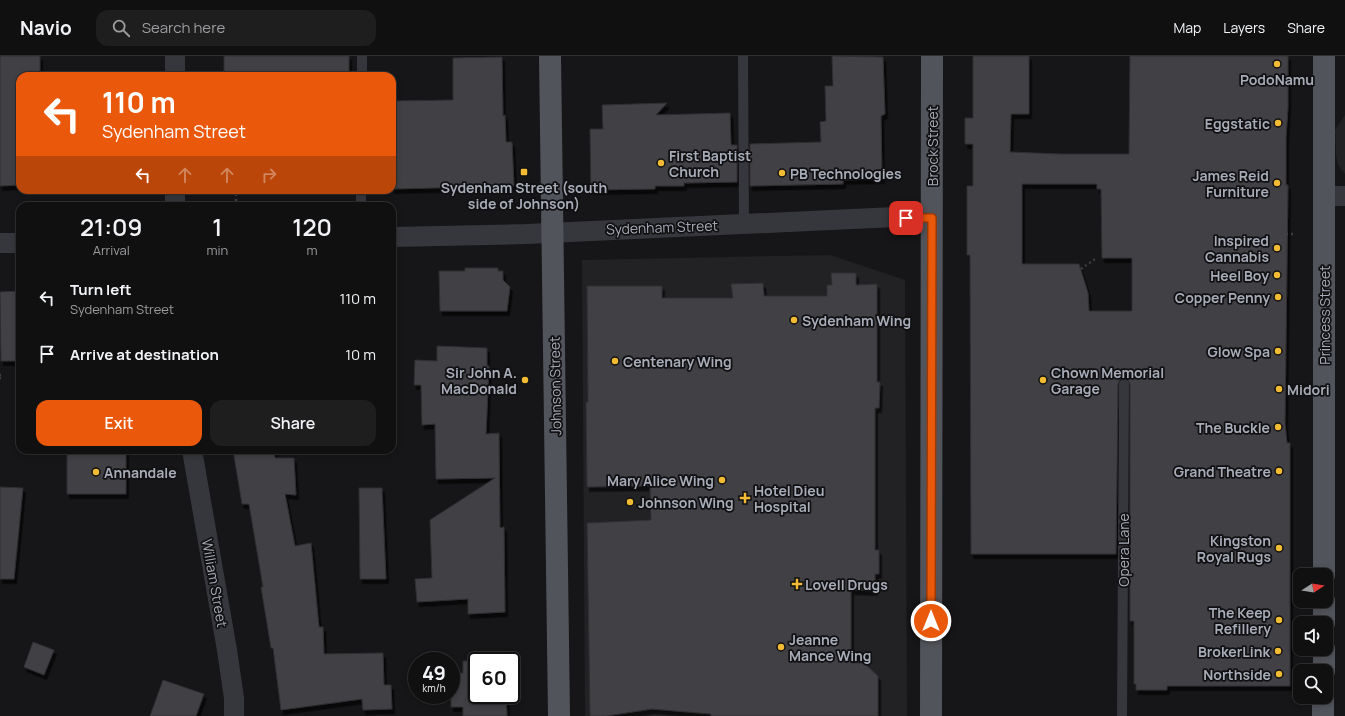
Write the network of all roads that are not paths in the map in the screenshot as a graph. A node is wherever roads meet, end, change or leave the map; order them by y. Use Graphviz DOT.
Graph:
graph roads {
  1 [pos="175,56"];
  2 [pos="362,56"];
  3 [pos="550,56"];
  4 [pos="743,56"];
  5 [pos="932,56"];
  6 [pos="1324,56"];
  7 [pos="175,72"];
  8 [pos="362,72"];
  9 [pos="1335,196"];
  10 [pos="932,218"];
  11 [pos="744,224"];
  12 [pos="552,232"];
  13 [pos="396,237"];
  14 [pos="16,242"];
  15 [pos="0,243"];
  16 [pos="1124,384"];
  17 [pos="193,454"];
  18 [pos="1324,568"];
  19 [pos="1324,704"];
  20 [pos="234,716"];
  21 [pos="559,716"];
  22 [pos="931,716"];
  23 [pos="1122,716"];
  24 [pos="1323,716"];
  1 -- 7 [label="street"];
  2 -- 8 [label="lane"];
  3 -- 12 [label="main road, Johnson Street"];
  4 -- 11 [label="lane"];
  5 -- 10 [label="main road, Brock Street"];
  6 -- 9 [label="main road, Princess Street"];
  9 -- 18 [label="main road, Princess Street"];
  10 -- 11 [label="street, Sydenham Street"];
  10 -- 22 [label="main road, Brock Street"];
  11 -- 12 [label="street, Sydenham Street"];
  12 -- 13 [label="street, Sydenham Street"];
  12 -- 21 [label="main road, Johnson Street"];
  14 -- 15 [label="street"];
  16 -- 23 [label="lane, Opera Lane"];
  17 -- 20 [label="street, William Street"];
  19 -- 24 [label="main road"];
}
